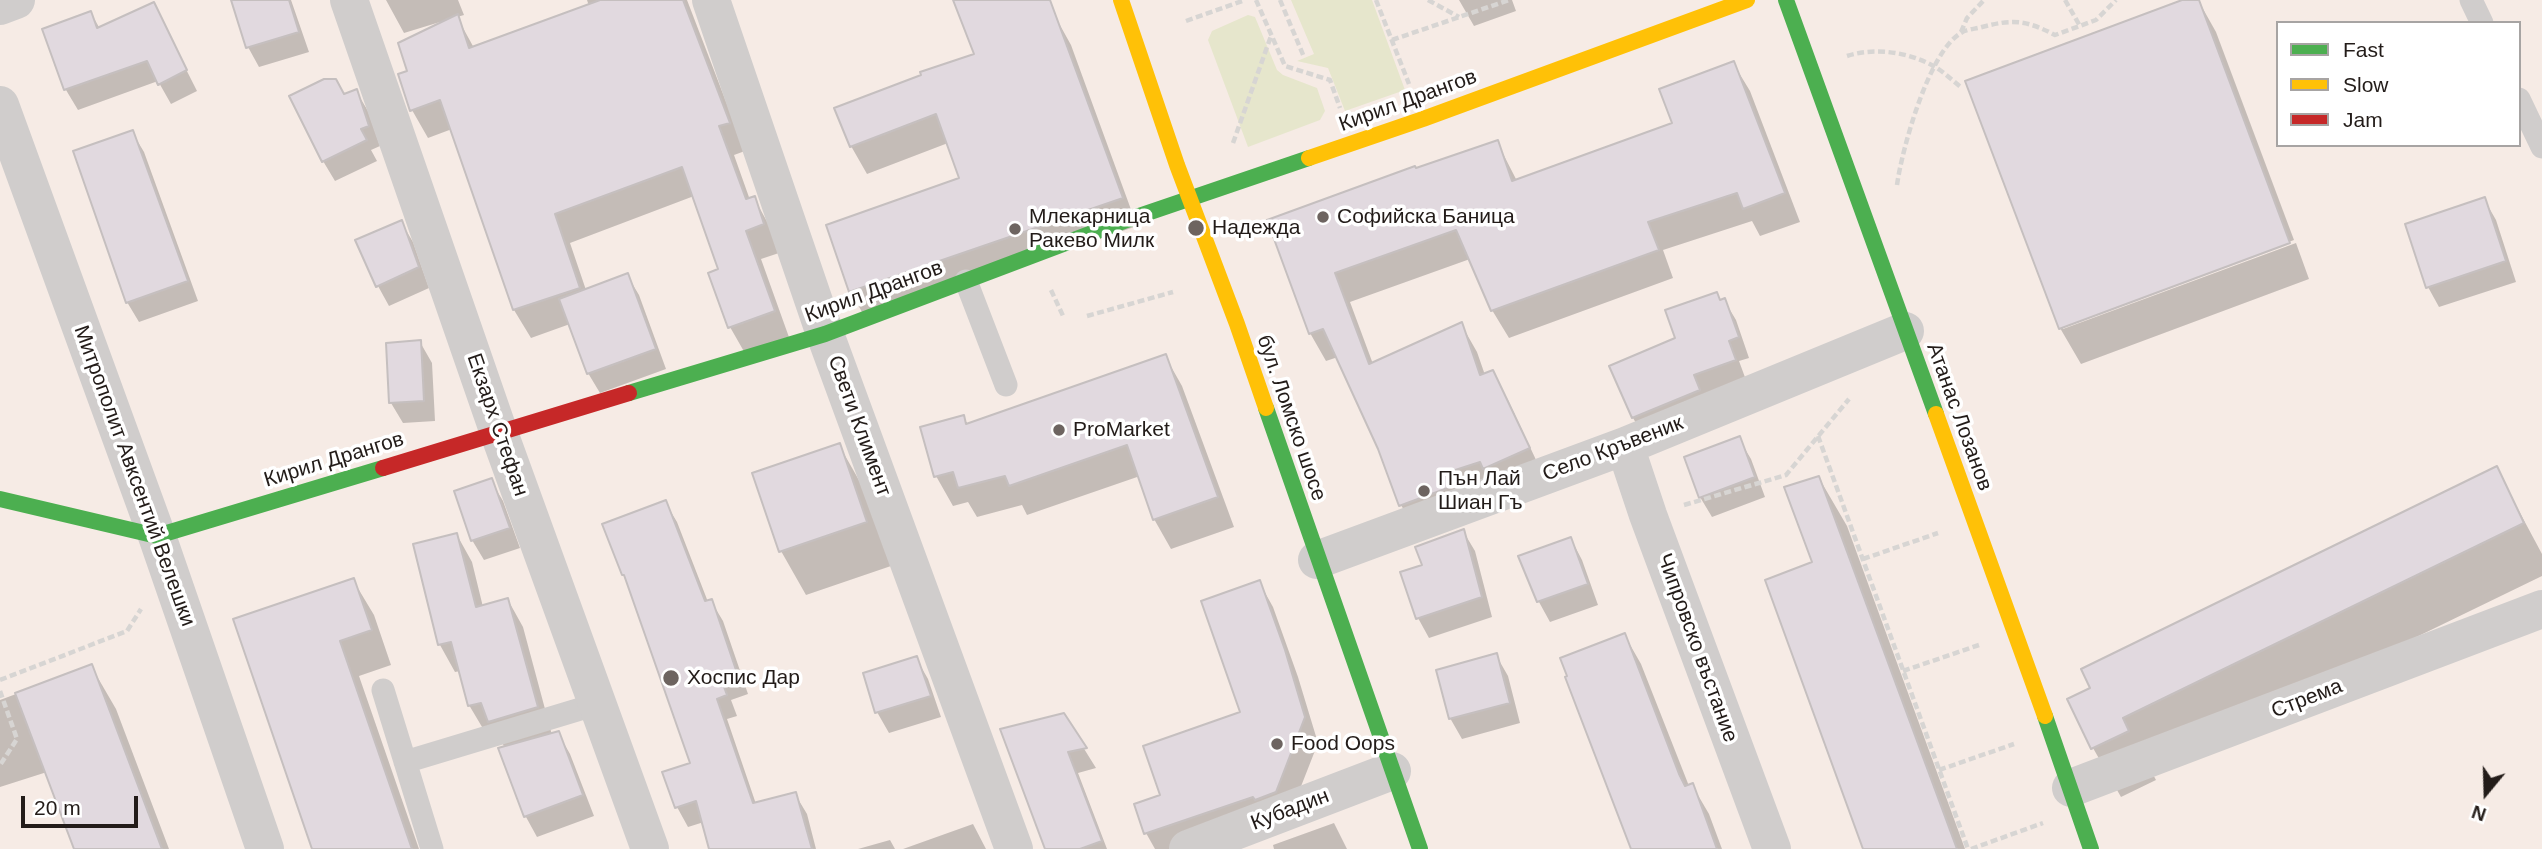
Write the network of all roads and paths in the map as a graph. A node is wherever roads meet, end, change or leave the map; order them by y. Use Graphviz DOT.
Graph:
graph roads {
  1 [pos="16,0"];
  2 [pos="349,0"];
  3 [pos="711,0"];
  4 [pos="1121,0"];
  5 [pos="1245,0"];
  6 [pos="1256,0"];
  7 [pos="1280,0"];
  8 [pos="1376,0"];
  9 [pos="1428,0"];
  10 [pos="1509,0"];
  11 [pos="1747,0"];
  12 [pos="1786,0"];
  13 [pos="1984,0"];
  14 [pos="2065,0"];
  15 [pos="2116,0"];
  16 [pos="2471,0"];
  17 [pos="0,6"];
  18 [pos="1460,17"];
  19 [pos="1186,21"];
  20 [pos="2481,21"];
  21 [pos="2080,26"];
  22 [pos="1961,32"];
  23 [pos="1271,35"];
  24 [pos="1392,40"];
  25 [pos="1304,57"];
  26 [pos="1935,67"];
  27 [pos="1812,73"];
  28 [pos="1962,88"];
  29 [pos="2521,103"];
  30 [pos="0,105"];
  31 [pos="1423,119"];
  32 [pos="1351,144"];
  33 [pos="1231,147"];
  34 [pos="2542,147"];
  35 [pos="1896,193"];
  36 [pos="1191,198"];
  37 [pos="966,281"];
  38 [pos="1173,292"];
  39 [pos="1087,316"];
  40 [pos="1905,331"];
  41 [pos="825,334"];
  42 [pos="1006,385"];
  43 [pos="1853,394"];
  44 [pos="499,433"];
  45 [pos="1818,436"];
  46 [pos="1625,446"];
  47 [pos="0,499"];
  48 [pos="1648,515"];
  49 [pos="1974,521"];
  50 [pos="162,551"];
  51 [pos="1863,559"];
  52 [pos="1317,561"];
  53 [pos="2542,610"];
  54 [pos="2014,633"];
  55 [pos="1903,671"];
  56 [pos="0,680"];
  57 [pos="383,690"];
  58 [pos="0,691"];
  59 [pos="597,704"];
  60 [pos="2051,732"];
  61 [pos="405,762"];
  62 [pos="0,765"];
  63 [pos="1939,770"];
  64 [pos="1392,771"];
  65 [pos="2075,799"];
  66 [pos="265,849"];
  67 [pos="432,849"];
  68 [pos="650,849"];
  69 [pos="1014,849"];
  70 [pos="1188,849"];
  71 [pos="1420,849"];
  72 [pos="1772,849"];
  73 [pos="1969,849"];
  74 [pos="2091,849"];
  1 -- 17 [label="street"];
  2 -- 44 [label="street, Екзарх Стефан"];
  3 -- 41 [label="street, Свети Климент"];
  4 -- 36 [label="street, бул. Ломско шосе"];
  5 -- 19 [label="path"];
  6 -- 23 [label="path"];
  7 -- 25 [label="path"];
  8 -- 24 [label="path"];
  9 -- 18 [label="path"];
  10 -- 18 [label="path"];
  11 -- 31 [label="street, Кирил Дрангов"];
  12 -- 27 [label="street, Атанас Лозанов"];
  13 -- 22 [label="path"];
  14 -- 21 [label="path"];
  15 -- 21 [label="path"];
  16 -- 20 [label="lane"];
  18 -- 24 [label="path"];
  21 -- 22 [label="path"];
  22 -- 26 [label="path"];
  23 -- 32 [label="path"];
  23 -- 33 [label="path"];
  24 -- 31 [label="path"];
  26 -- 27 [label="path"];
  26 -- 28 [label="path"];
  26 -- 35 [label="path"];
  27 -- 40 [label="street, Атанас Лозанов"];
  29 -- 34 [label="lane"];
  30 -- 50 [label="street, Митрополит Авксентий Велешки"];
  31 -- 32 [label="street, Кирил Дрангов"];
  32 -- 36 [label="street, Кирил Дрангов"];
  36 -- 37 [label="street, Кирил Дрангов"];
  36 -- 52 [label="street, бул. Ломско шосе"];
  37 -- 41 [label="street, Кирил Дрангов"];
  37 -- 42 [label="lane"];
  38 -- 39 [label="path"];
  40 -- 46 [label="street, Село Кръвеник"];
  40 -- 49 [label="street, Атанас Лозанов"];
  41 -- 44 [label="street, Кирил Дрангов"];
  41 -- 69 [label="street, Свети Климент"];
  43 -- 45 [label="path"];
  44 -- 50 [label="street, Кирил Дрангов"];
  44 -- 59 [label="street, Екзарх Стефан"];
  45 -- 48 [label="path"];
  45 -- 51 [label="path"];
  46 -- 48 [label="street, Чипровско въстание"];
  46 -- 52 [label="street, Село Кръвеник"];
  47 -- 50 [label="street"];
  48 -- 72 [label="street, Чипровско въстание"];
  49 -- 51 [label="path"];
  49 -- 54 [label="street, Атанас Лозанов"];
  50 -- 56 [label="path"];
  50 -- 66 [label="street, Митрополит Авксентий Велешки"];
  51 -- 55 [label="path"];
  52 -- 64 [label="street, бул. Ломско шосе"];
  53 -- 65 [label="street, Стрема"];
  54 -- 55 [label="path"];
  54 -- 60 [label="street, Атанас Лозанов"];
  55 -- 63 [label="path"];
  57 -- 61 [label="lane"];
  58 -- 62 [label="path"];
  59 -- 61 [label="lane"];
  59 -- 68 [label="street, Екзарх Стефан"];
  60 -- 63 [label="path"];
  60 -- 65 [label="street, Атанас Лозанов"];
  61 -- 67 [label="lane"];
  63 -- 73 [label="path"];
  64 -- 70 [label="street, Кубадин"];
  64 -- 71 [label="street, бул. Ломско шосе"];
  65 -- 73 [label="path"];
  65 -- 74 [label="street, Атанас Лозанов"];
}
